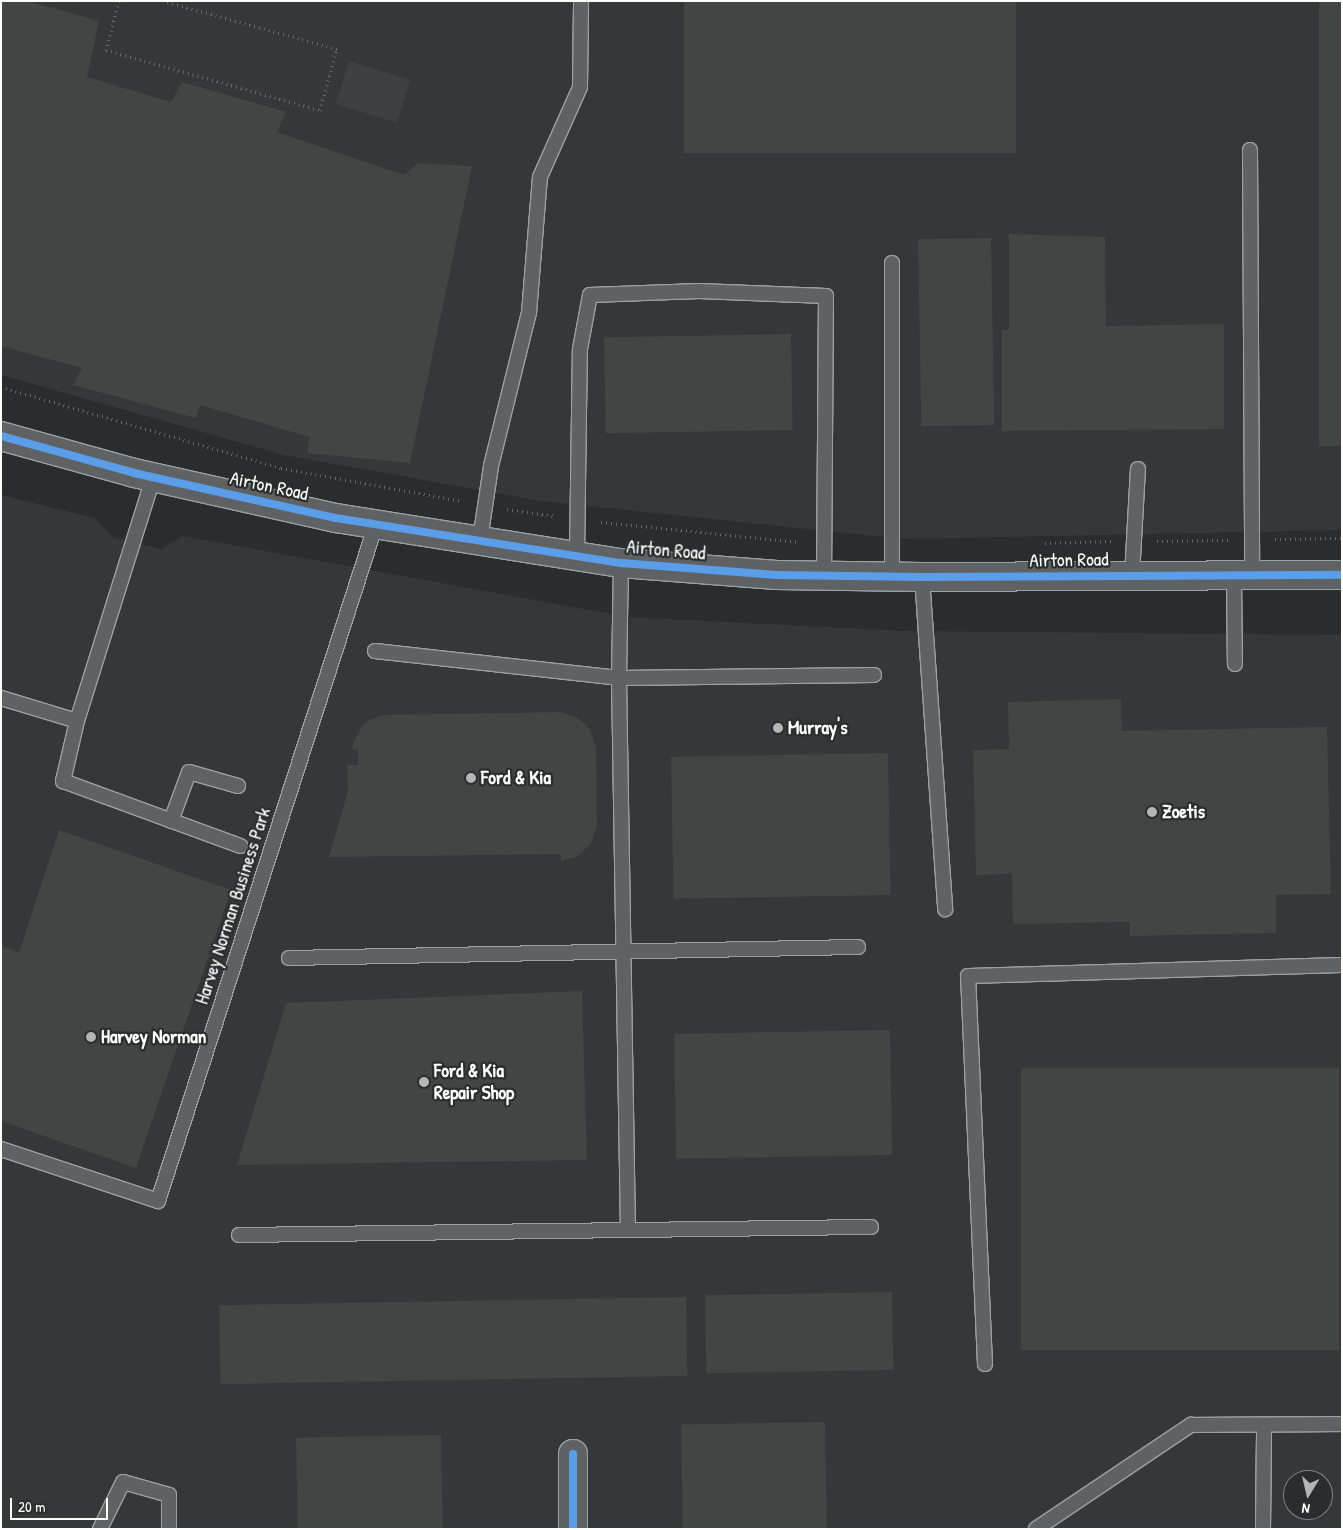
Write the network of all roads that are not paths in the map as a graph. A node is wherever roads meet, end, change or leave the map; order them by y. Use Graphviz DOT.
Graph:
graph roads {
  1 [pos="581,1"];
  2 [pos="1250,150"];
  3 [pos="892,262"];
  4 [pos="1,436"];
  5 [pos="1138,469"];
  6 [pos="153,478"];
  7 [pos="376,524"];
  8 [pos="480,540"];
  9 [pos="577,556"];
  10 [pos="621,563"];
  11 [pos="1243,575"];
  12 [pos="1342,575"];
  13 [pos="824,576"];
  14 [pos="892,576"];
  15 [pos="1132,576"];
  16 [pos="922,577"];
  17 [pos="375,651"];
  18 [pos="1235,664"];
  19 [pos="874,675"];
  20 [pos="619,678"];
  21 [pos="1,698"];
  22 [pos="77,721"];
  23 [pos="238,786"];
  24 [pos="170,821"];
  25 [pos="241,846"];
  26 [pos="945,909"];
  27 [pos="858,947"];
  28 [pos="624,950"];
  29 [pos="289,958"];
  30 [pos="1342,965"];
  31 [pos="1,1149"];
  32 [pos="871,1227"];
  33 [pos="628,1230"];
  34 [pos="239,1235"];
  35 [pos="985,1364"];
  36 [pos="1342,1424"];
  37 [pos="1264,1425"];
  38 [pos="573,1454"];
  39 [pos="100,1529"];
  40 [pos="169,1529"];
  41 [pos="574,1529"];
  42 [pos="1036,1529"];
  43 [pos="1263,1529"];
  1 -- 8 [label="lane"];
  2 -- 11 [label="lane"];
  3 -- 14 [label="lane"];
  4 -- 6 [label="street, Airton Road"];
  5 -- 15 [label="lane"];
  6 -- 7 [label="street, Airton Road"];
  6 -- 22 [label="lane"];
  7 -- 8 [label="street, Airton Road"];
  7 -- 31 [label="lane, Harvey Norman Business Park"];
  8 -- 9 [label="street, Airton Road"];
  9 -- 10 [label="street, Airton Road"];
  9 -- 13 [label="lane"];
  10 -- 13 [label="street, Airton Road"];
  10 -- 20 [label="lane"];
  11 -- 12 [label="street, Airton Road"];
  11 -- 15 [label="street, Airton Road"];
  11 -- 18 [label="lane"];
  13 -- 14 [label="street, Airton Road"];
  14 -- 16 [label="street, Airton Road"];
  15 -- 16 [label="street, Airton Road"];
  16 -- 26 [label="lane"];
  17 -- 20 [label="lane"];
  19 -- 20 [label="lane"];
  20 -- 28 [label="lane"];
  21 -- 22 [label="lane"];
  22 -- 24 [label="lane"];
  23 -- 24 [label="lane"];
  24 -- 25 [label="lane"];
  27 -- 28 [label="lane"];
  28 -- 29 [label="lane"];
  28 -- 33 [label="lane"];
  30 -- 35 [label="lane"];
  32 -- 33 [label="lane"];
  33 -- 34 [label="lane"];
  36 -- 37 [label="lane"];
  37 -- 42 [label="lane"];
  37 -- 43 [label="lane"];
  38 -- 41 [label="street"];
  39 -- 40 [label="lane"];
}
